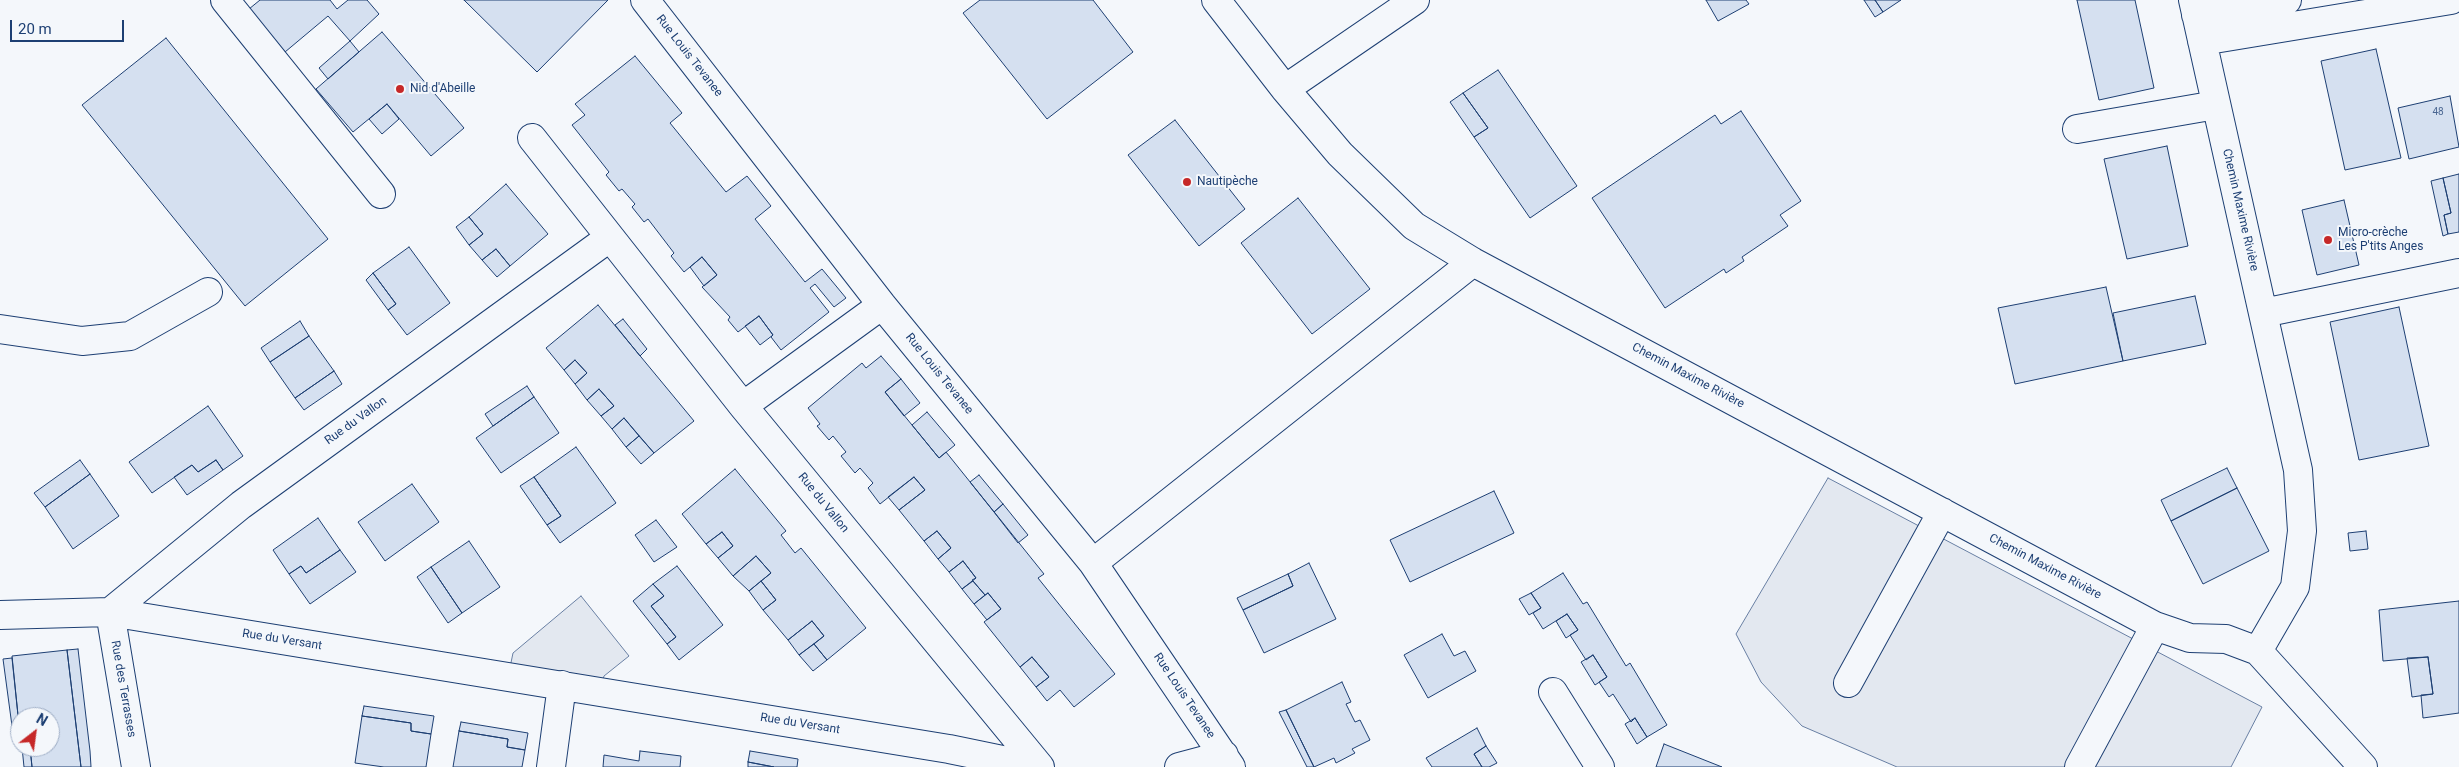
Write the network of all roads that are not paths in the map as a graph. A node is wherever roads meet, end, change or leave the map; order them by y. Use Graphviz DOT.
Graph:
graph roads {
  1 [pos="225,0"];
  2 [pos="645,0"];
  3 [pos="1216,0"];
  4 [pos="1415,0"];
  5 [pos="2287,0"];
  6 [pos="2452,0"];
  7 [pos="2197,19"];
  8 [pos="1285,90"];
  9 [pos="2216,105"];
  10 [pos="2076,129"];
  11 [pos="532,138"];
  12 [pos="381,194"];
  13 [pos="609,238"];
  14 [pos="1473,262"];
  15 [pos="2459,273"];
  16 [pos="208,292"];
  17 [pos="882,304"];
  18 [pos="2263,313"];
  19 [pos="0,329"];
  20 [pos="743,406"];
  21 [pos="1942,512"];
  22 [pos="1093,563"];
  23 [pos="110,612"];
  24 [pos="0,615"];
  25 [pos="2155,626"];
  26 [pos="2258,651"];
  27 [pos="1848,683"];
  28 [pos="562,685"];
  29 [pos="1553,692"];
  30 [pos="947,758"];
  31 [pos="1228,761"];
  32 [pos="136,767"];
  33 [pos="551,767"];
  34 [pos="1038,767"];
  35 [pos="1179,767"];
  36 [pos="1600,767"];
  37 [pos="2079,767"];
  38 [pos="2363,767"];
  1 -- 12 [label="street"];
  2 -- 17 [label="street, Rue Louis Tevanee"];
  3 -- 8 [label="street, Chemin Maxime Rivière"];
  4 -- 8 [label="street"];
  5 -- 7 [label="street"];
  6 -- 7 [label="street"];
  7 -- 9 [label="street, Chemin Maxime Rivière"];
  8 -- 14 [label="street, Chemin Maxime Rivière"];
  9 -- 10 [label="street"];
  9 -- 18 [label="street, Chemin Maxime Rivière"];
  11 -- 13 [label="street, Rue du Vallon"];
  13 -- 20 [label="street, Rue du Vallon"];
  13 -- 23 [label="street, Rue du Vallon"];
  14 -- 21 [label="street, Chemin Maxime Rivière"];
  14 -- 22 [label="street"];
  15 -- 18 [label="street"];
  16 -- 19 [label="street"];
  17 -- 20 [label="street"];
  17 -- 22 [label="street, Rue Louis Tevanee"];
  18 -- 26 [label="street, Chemin Maxime Rivière"];
  20 -- 34 [label="street, Rue du Vallon"];
  21 -- 25 [label="street, Chemin Maxime Rivière"];
  21 -- 27 [label="street"];
  22 -- 31 [label="street, Rue Louis Tevanee"];
  23 -- 24 [label="street, Rue du Versant"];
  23 -- 28 [label="street, Rue du Versant"];
  23 -- 32 [label="street, Rue des Terrasses"];
  25 -- 26 [label="street, Chemin Maxime Rivière"];
  25 -- 37 [label="street"];
  26 -- 38 [label="street"];
  28 -- 30 [label="street, Rue du Versant"];
  28 -- 33 [label="street"];
  29 -- 36 [label="street"];
  30 -- 34 [label="street, Rue du Versant"];
  31 -- 35 [label="street"];
}
